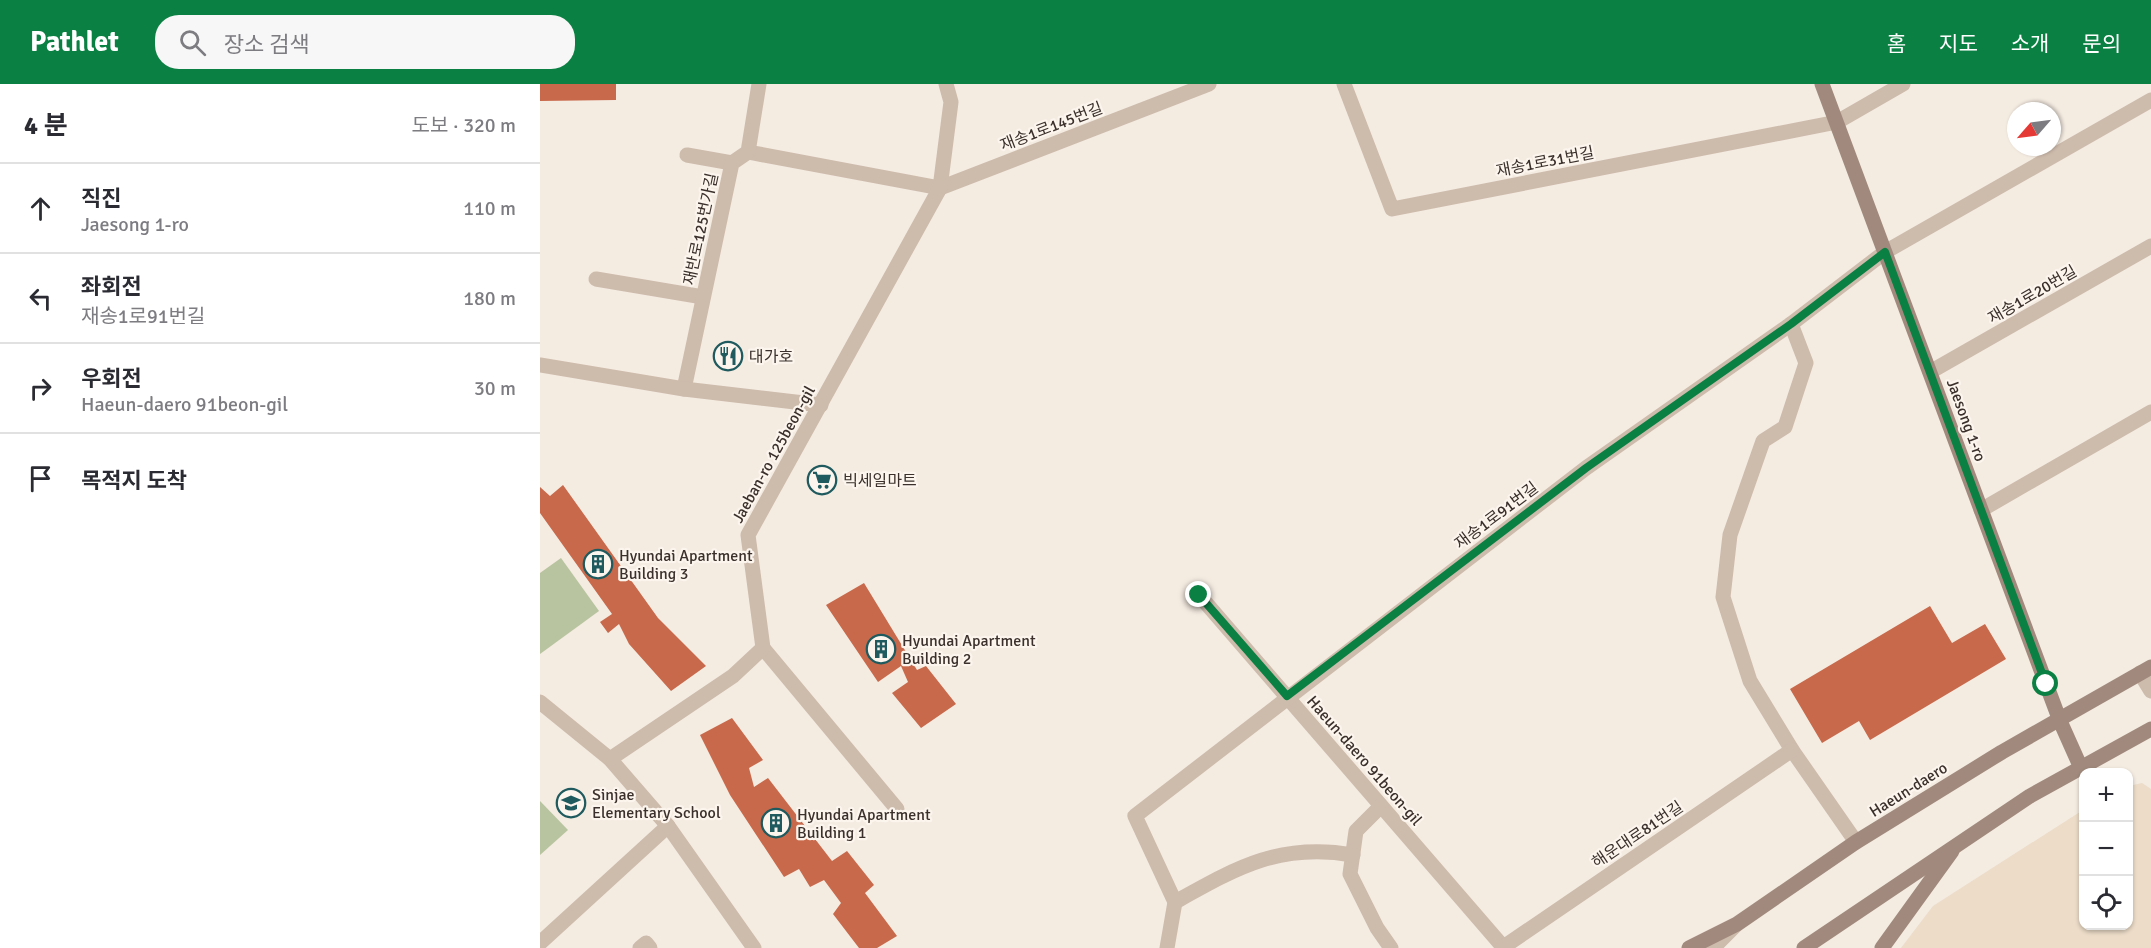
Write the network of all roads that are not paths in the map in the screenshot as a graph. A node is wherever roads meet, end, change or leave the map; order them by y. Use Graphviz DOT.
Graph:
graph roads {
  1 [pos="759,84"];
  2 [pos="946,84"];
  3 [pos="1209,84"];
  4 [pos="1344,84"];
  5 [pos="1822,84"];
  6 [pos="1903,84"];
  7 [pos="2151,100"];
  8 [pos="1837,122"];
  9 [pos="748,152"];
  10 [pos="687,155"];
  11 [pos="732,163"];
  12 [pos="940,188"];
  13 [pos="2151,246"];
  14 [pos="1885,252"];
  15 [pos="596,279"];
  16 [pos="704,297"];
  17 [pos="1791,324"];
  18 [pos="540,365"];
  19 [pos="1930,372"];
  20 [pos="684,389"];
  21 [pos="821,405"];
  22 [pos="2151,412"];
  23 [pos="1981,510"];
  24 [pos="1199,595"];
  25 [pos="763,648"];
  26 [pos="2146,670"];
  27 [pos="2151,691"];
  28 [pos="1287,696"];
  29 [pos="540,702"];
  30 [pos="2060,721"];
  31 [pos="2151,729"];
  32 [pos="1792,750"];
  33 [pos="610,759"];
  34 [pos="2081,768"];
  35 [pos="2079,769"];
  36 [pos="1381,806"];
  37 [pos="897,809"];
  38 [pos="668,826"];
  39 [pos="1960,841"];
  40 [pos="1856,842"];
  41 [pos="1353,855"];
  42 [pos="1175,902"];
  43 [pos="1737,924"];
  44 [pos="540,943"];
  45 [pos="640,948"];
  46 [pos="650,948"];
  47 [pos="754,948"];
  48 [pos="1167,948"];
  49 [pos="1391,948"];
  50 [pos="1503,948"];
  51 [pos="1689,948"];
  52 [pos="1713,948"];
  53 [pos="1804,948"];
  54 [pos="1882,948"];
  1 -- 9 [label="street"];
  2 -- 12 [label="street, Jaeban-ro 125beon-gil"];
  3 -- 12 [label="street, 재송1로145번길"];
  4 -- 8 [label="street, 재송1로31번길"];
  5 -- 8 [label="main road, Jaesong 1-ro"];
  6 -- 8 [label="street"];
  7 -- 14 [label="street, 재송1로91번길"];
  8 -- 14 [label="main road, Jaesong 1-ro"];
  9 -- 11 [label="street, 재반로125번가길"];
  9 -- 12 [label="street"];
  10 -- 11 [label="street"];
  11 -- 16 [label="street, 재반로125번가길"];
  12 -- 21 [label="street, Jaeban-ro 125beon-gil"];
  13 -- 19 [label="street, 재송1로20번길"];
  14 -- 17 [label="street, 재송1로91번길"];
  14 -- 19 [label="main road, Jaesong 1-ro"];
  15 -- 16 [label="street"];
  16 -- 20 [label="street, 재반로125번가길"];
  17 -- 28 [label="street, 재송1로91번길"];
  17 -- 32 [label="street"];
  18 -- 20 [label="street"];
  19 -- 23 [label="main road, Jaesong 1-ro"];
  20 -- 21 [label="street"];
  21 -- 25 [label="street, Jaeban-ro 125beon-gil"];
  22 -- 23 [label="street"];
  23 -- 30 [label="main road, Jaesong 1-ro"];
  24 -- 28 [label="street, Haeun-daero 91beon-gil"];
  25 -- 33 [label="street"];
  25 -- 37 [label="street"];
  26 -- 27 [label="street"];
  26 -- 30 [label="main road, Haeun-daero"];
  28 -- 36 [label="street, Haeun-daero 91beon-gil"];
  28 -- 42 [label="street, 재송1로91번길"];
  29 -- 33 [label="street"];
  30 -- 34 [label="main road, Jaesong 1-ro"];
  30 -- 40 [label="main road, Haeun-daero"];
  31 -- 34 [label="main road"];
  32 -- 40 [label="street"];
  32 -- 50 [label="street, 해운대로81번길"];
  33 -- 38 [label="street"];
  35 -- 39 [label="main road"];
  36 -- 41 [label="street"];
  36 -- 50 [label="street, Haeun-daero 91beon-gil"];
  38 -- 44 [label="street"];
  38 -- 47 [label="street"];
  39 -- 53 [label="main road"];
  39 -- 54 [label="main road"];
  40 -- 43 [label="main road, Haeun-daero"];
  41 -- 42 [label="street"];
  41 -- 49 [label="street"];
  42 -- 48 [label="street"];
  43 -- 51 [label="main road, Haeun-daero"];
  43 -- 52 [label="street"];
  45 -- 46 [label="street"];
}
